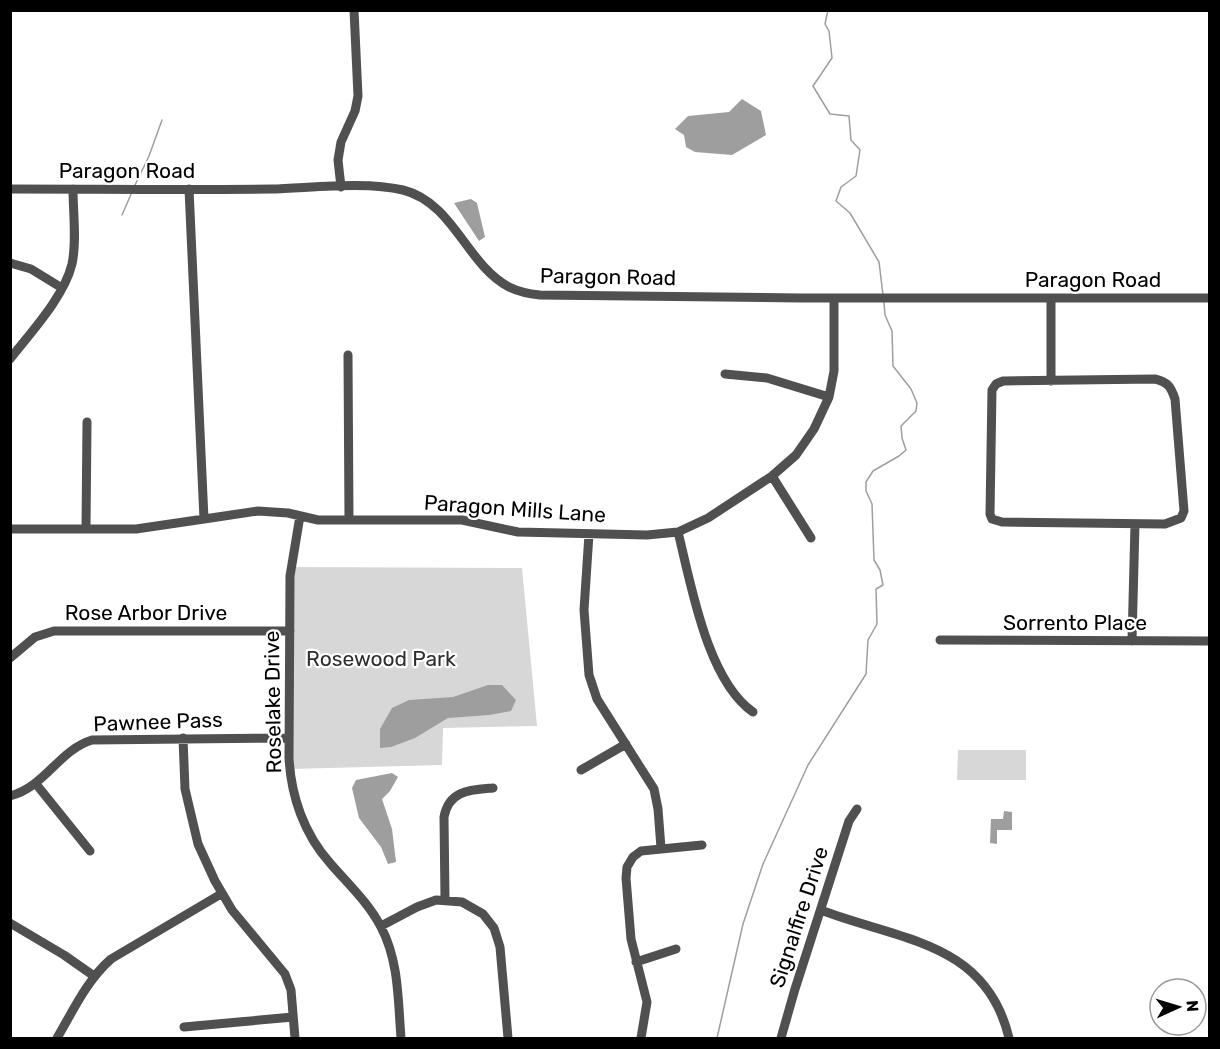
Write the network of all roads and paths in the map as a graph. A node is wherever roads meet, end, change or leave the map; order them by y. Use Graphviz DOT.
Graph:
graph roads {
  1 [pos="354,10"];
  2 [pos="341,187"];
  3 [pos="10,189"];
  4 [pos="73,189"];
  5 [pos="189,189"];
  6 [pos="10,262"];
  7 [pos="62,288"];
  8 [pos="834,298"];
  9 [pos="1051,298"];
  10 [pos="1209,298"];
  11 [pos="348,355"];
  12 [pos="10,359"];
  13 [pos="725,374"];
  14 [pos="1051,381"];
  15 [pos="829,397"];
  16 [pos="87,422"];
  17 [pos="772,476"];
  18 [pos="300,516"];
  19 [pos="204,519"];
  20 [pos="349,520"];
  21 [pos="1135,524"];
  22 [pos="10,529"];
  23 [pos="86,529"];
  24 [pos="678,532"];
  25 [pos="589,534"];
  26 [pos="810,538"];
  27 [pos="290,631"];
  28 [pos="940,640"];
  29 [pos="1132,641"];
  30 [pos="1209,641"];
  31 [pos="10,658"];
  32 [pos="753,712"];
  33 [pos="183,738"];
  34 [pos="290,738"];
  35 [pos="626,744"];
  36 [pos="581,770"];
  37 [pos="36,784"];
  38 [pos="493,788"];
  39 [pos="10,796"];
  40 [pos="857,810"];
  41 [pos="702,845"];
  42 [pos="661,848"];
  43 [pos="90,851"];
  44 [pos="221,894"];
  45 [pos="445,899"];
  46 [pos="821,910"];
  47 [pos="10,923"];
  48 [pos="381,926"];
  49 [pos="676,949"];
  50 [pos="636,962"];
  51 [pos="94,976"];
  52 [pos="293,1017"];
  53 [pos="184,1027"];
  54 [pos="57,1038"];
  55 [pos="295,1038"];
  56 [pos="401,1038"];
  57 [pos="508,1038"];
  58 [pos="641,1038"];
  59 [pos="781,1038"];
  60 [pos="1009,1038"];
  1 -- 2 [label="street"];
  2 -- 5 [label="street, Paragon Road"];
  2 -- 8 [label="street, Paragon Road"];
  3 -- 4 [label="street, Paragon Road"];
  4 -- 5 [label="street, Paragon Road"];
  4 -- 7 [label="street"];
  5 -- 19 [label="street"];
  6 -- 7 [label="street"];
  7 -- 12 [label="street"];
  8 -- 9 [label="street, Paragon Road"];
  8 -- 15 [label="street, Paragon Mills Lane"];
  9 -- 10 [label="street, Paragon Road"];
  9 -- 14 [label="street"];
  11 -- 20 [label="street"];
  13 -- 15 [label="street"];
  14 -- 21 [label="street"];
  14 -- 21 [label="street"];
  15 -- 17 [label="street, Paragon Mills Lane"];
  16 -- 23 [label="street"];
  17 -- 24 [label="street, Paragon Mills Lane"];
  17 -- 26 [label="street"];
  18 -- 19 [label="street, Paragon Mills Lane"];
  18 -- 20 [label="street, Paragon Mills Lane"];
  18 -- 27 [label="street, Roselake Drive"];
  19 -- 23 [label="street, Paragon Mills Lane"];
  20 -- 25 [label="street, Paragon Mills Lane"];
  21 -- 29 [label="street"];
  22 -- 23 [label="street, Paragon Mills Lane"];
  24 -- 25 [label="street, Paragon Mills Lane"];
  24 -- 32 [label="street"];
  25 -- 35 [label="street"];
  27 -- 31 [label="street, Rose Arbor Drive"];
  27 -- 34 [label="street, Roselake Drive"];
  28 -- 29 [label="street, Sorrento Place"];
  29 -- 30 [label="street, Sorrento Place"];
  33 -- 34 [label="street, Pawnee Pass"];
  33 -- 37 [label="street, Pawnee Pass"];
  33 -- 44 [label="street"];
  34 -- 48 [label="street, Roselake Drive"];
  35 -- 36 [label="street"];
  35 -- 42 [label="street"];
  37 -- 39 [label="street, Pawnee Pass"];
  37 -- 43 [label="street"];
  38 -- 45 [label="street"];
  40 -- 46 [label="street, Signalfire Drive"];
  41 -- 42 [label="street"];
  42 -- 50 [label="street"];
  44 -- 51 [label="street"];
  44 -- 52 [label="street"];
  45 -- 48 [label="street"];
  45 -- 57 [label="street"];
  46 -- 59 [label="street, Signalfire Drive"];
  46 -- 60 [label="street"];
  47 -- 51 [label="street"];
  48 -- 56 [label="street, Roselake Drive"];
  49 -- 50 [label="street"];
  50 -- 58 [label="street"];
  51 -- 54 [label="street"];
  52 -- 53 [label="street"];
  52 -- 55 [label="street"];
}
